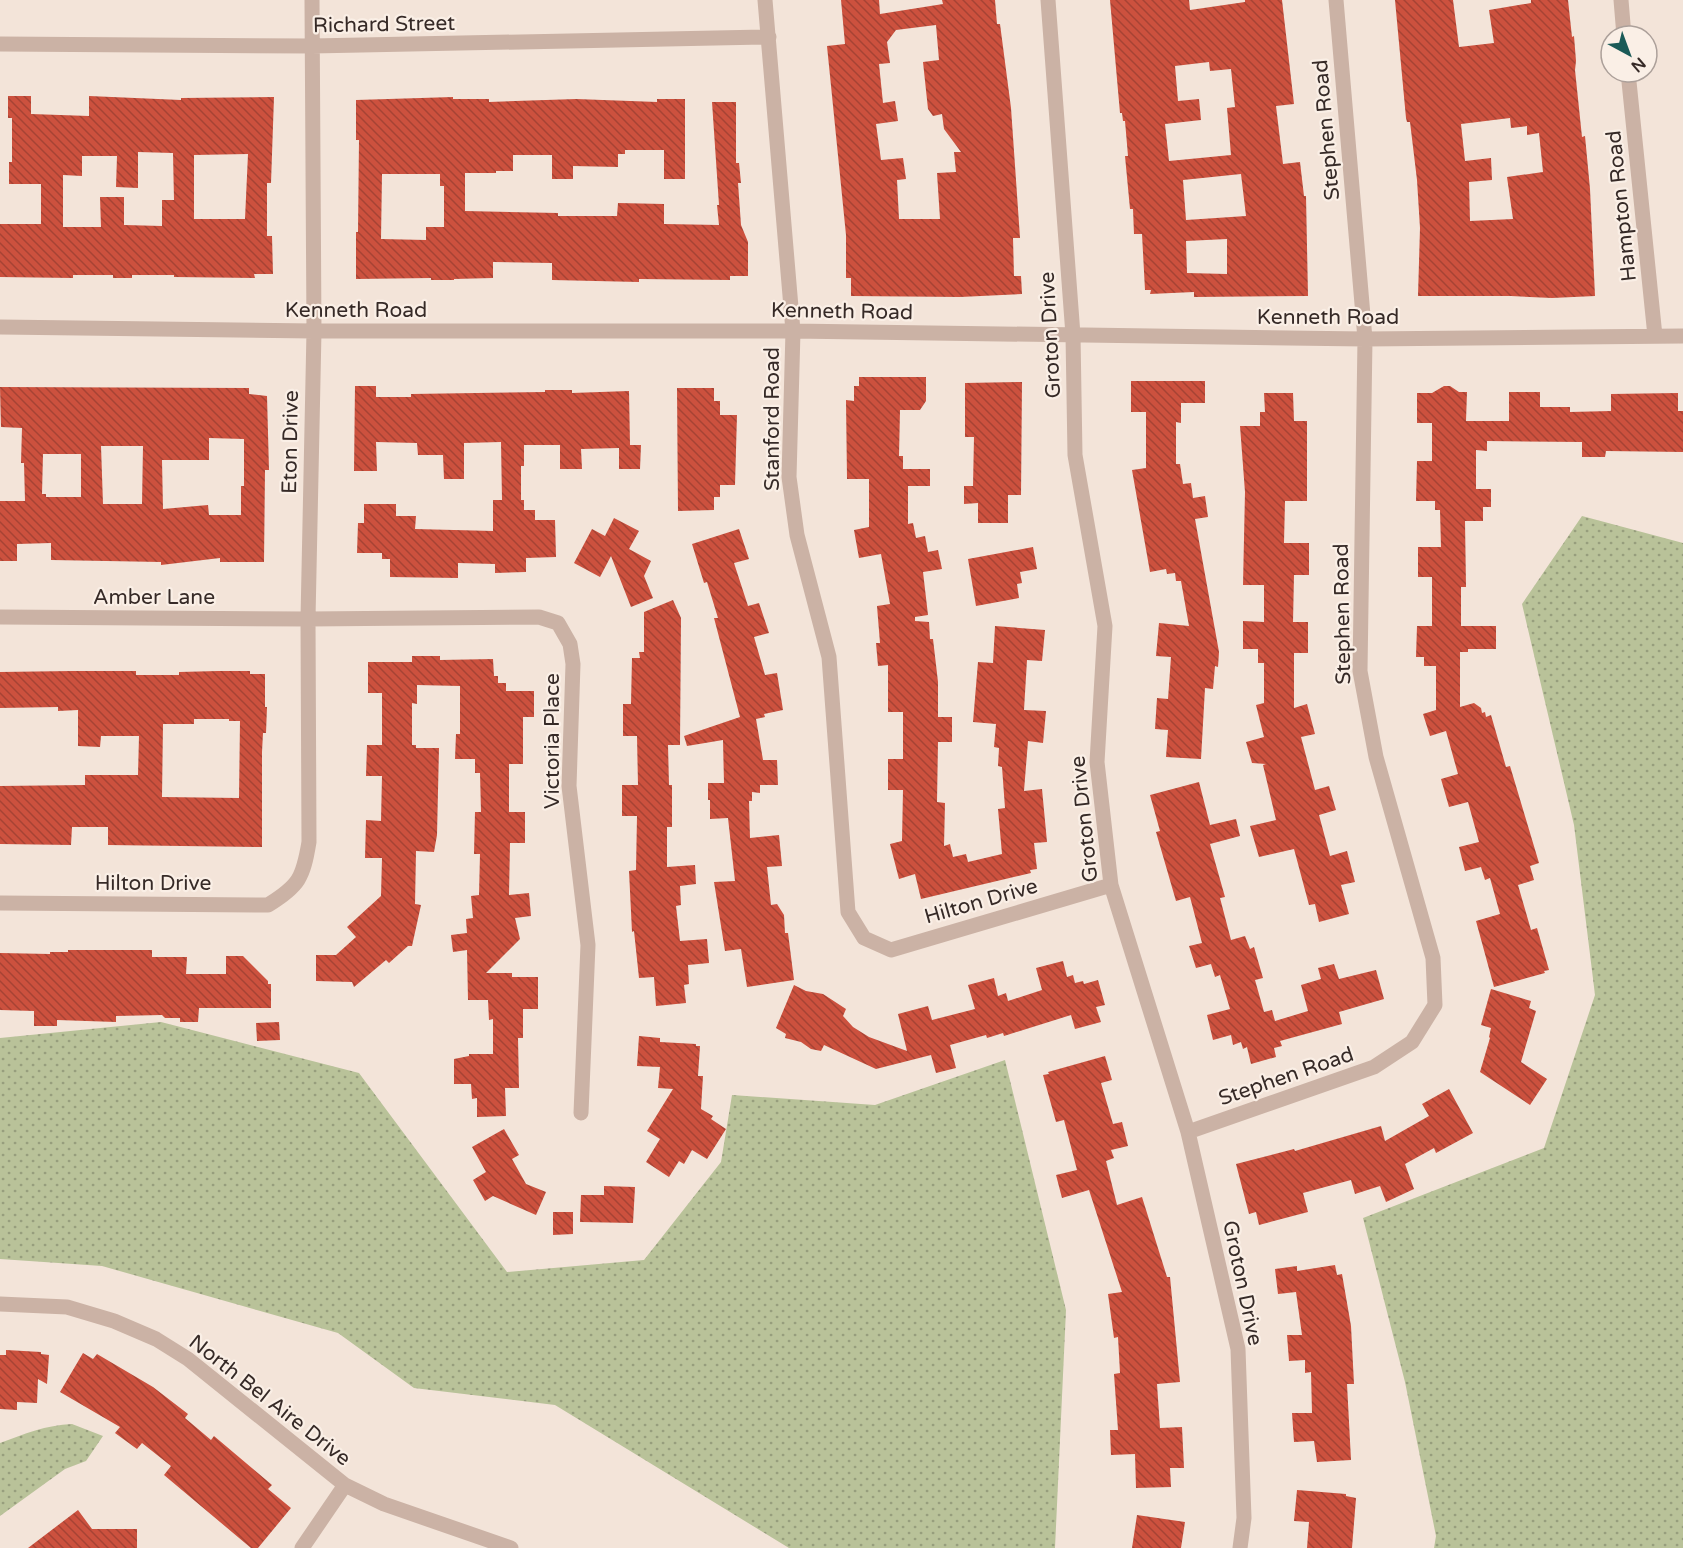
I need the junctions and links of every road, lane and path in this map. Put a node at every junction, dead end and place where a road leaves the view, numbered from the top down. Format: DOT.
graph roads {
  1 [pos="312,0"];
  2 [pos="765,0"];
  3 [pos="1048,0"];
  4 [pos="1336,0"];
  5 [pos="1621,0"];
  6 [pos="1623,24"];
  7 [pos="769,37"];
  8 [pos="0,44"];
  9 [pos="312,46"];
  10 [pos="1629,84"];
  11 [pos="0,327"];
  12 [pos="314,331"];
  13 [pos="793,331"];
  14 [pos="1073,335"];
  15 [pos="1655,336"];
  16 [pos="1683,336"];
  17 [pos="1365,339"];
  18 [pos="0,617"];
  19 [pos="308,619"];
  20 [pos="298,883"];
  21 [pos="1111,885"];
  22 [pos="0,903"];
  23 [pos="864,938"];
  24 [pos="581,1113"];
  25 [pos="1188,1132"];
  26 [pos="0,1304"];
  27 [pos="345,1485"];
  28 [pos="302,1548"];
  29 [pos="511,1548"];
  30 [pos="1240,1548"];
  1 -- 9 [label="street, Eton Drive"];
  2 -- 7 [label="street, Stanford Road"];
  3 -- 14 [label="street, Groton Drive"];
  4 -- 17 [label="street, Stephen Road"];
  5 -- 6 [label="street"];
  7 -- 9 [label="street, Richard Street"];
  7 -- 13 [label="street, Stanford Road"];
  8 -- 9 [label="street, Richard Street"];
  9 -- 12 [label="street, Eton Drive"];
  10 -- 15 [label="street, Hampton Road"];
  11 -- 12 [label="street, Kenneth Road"];
  12 -- 13 [label="street, Kenneth Road"];
  12 -- 19 [label="street, Eton Drive"];
  13 -- 14 [label="street, Kenneth Road"];
  13 -- 23 [label="street, Stanford Road"];
  14 -- 17 [label="street, Kenneth Road"];
  14 -- 21 [label="street, Groton Drive"];
  15 -- 16 [label="street, Kenneth Road"];
  15 -- 17 [label="street, Kenneth Road"];
  17 -- 25 [label="street, Stephen Road"];
  18 -- 19 [label="street, Amber Lane"];
  19 -- 20 [label="street, Eton Drive"];
  19 -- 24 [label="street, Victoria Place"];
  20 -- 22 [label="street, Hilton Drive"];
  21 -- 23 [label="street, Hilton Drive"];
  21 -- 25 [label="street, Groton Drive"];
  25 -- 30 [label="street, Groton Drive"];
  26 -- 27 [label="street, North Bel Aire Drive"];
  27 -- 28 [label="street"];
  27 -- 29 [label="street, North Bel Aire Drive"];
}
